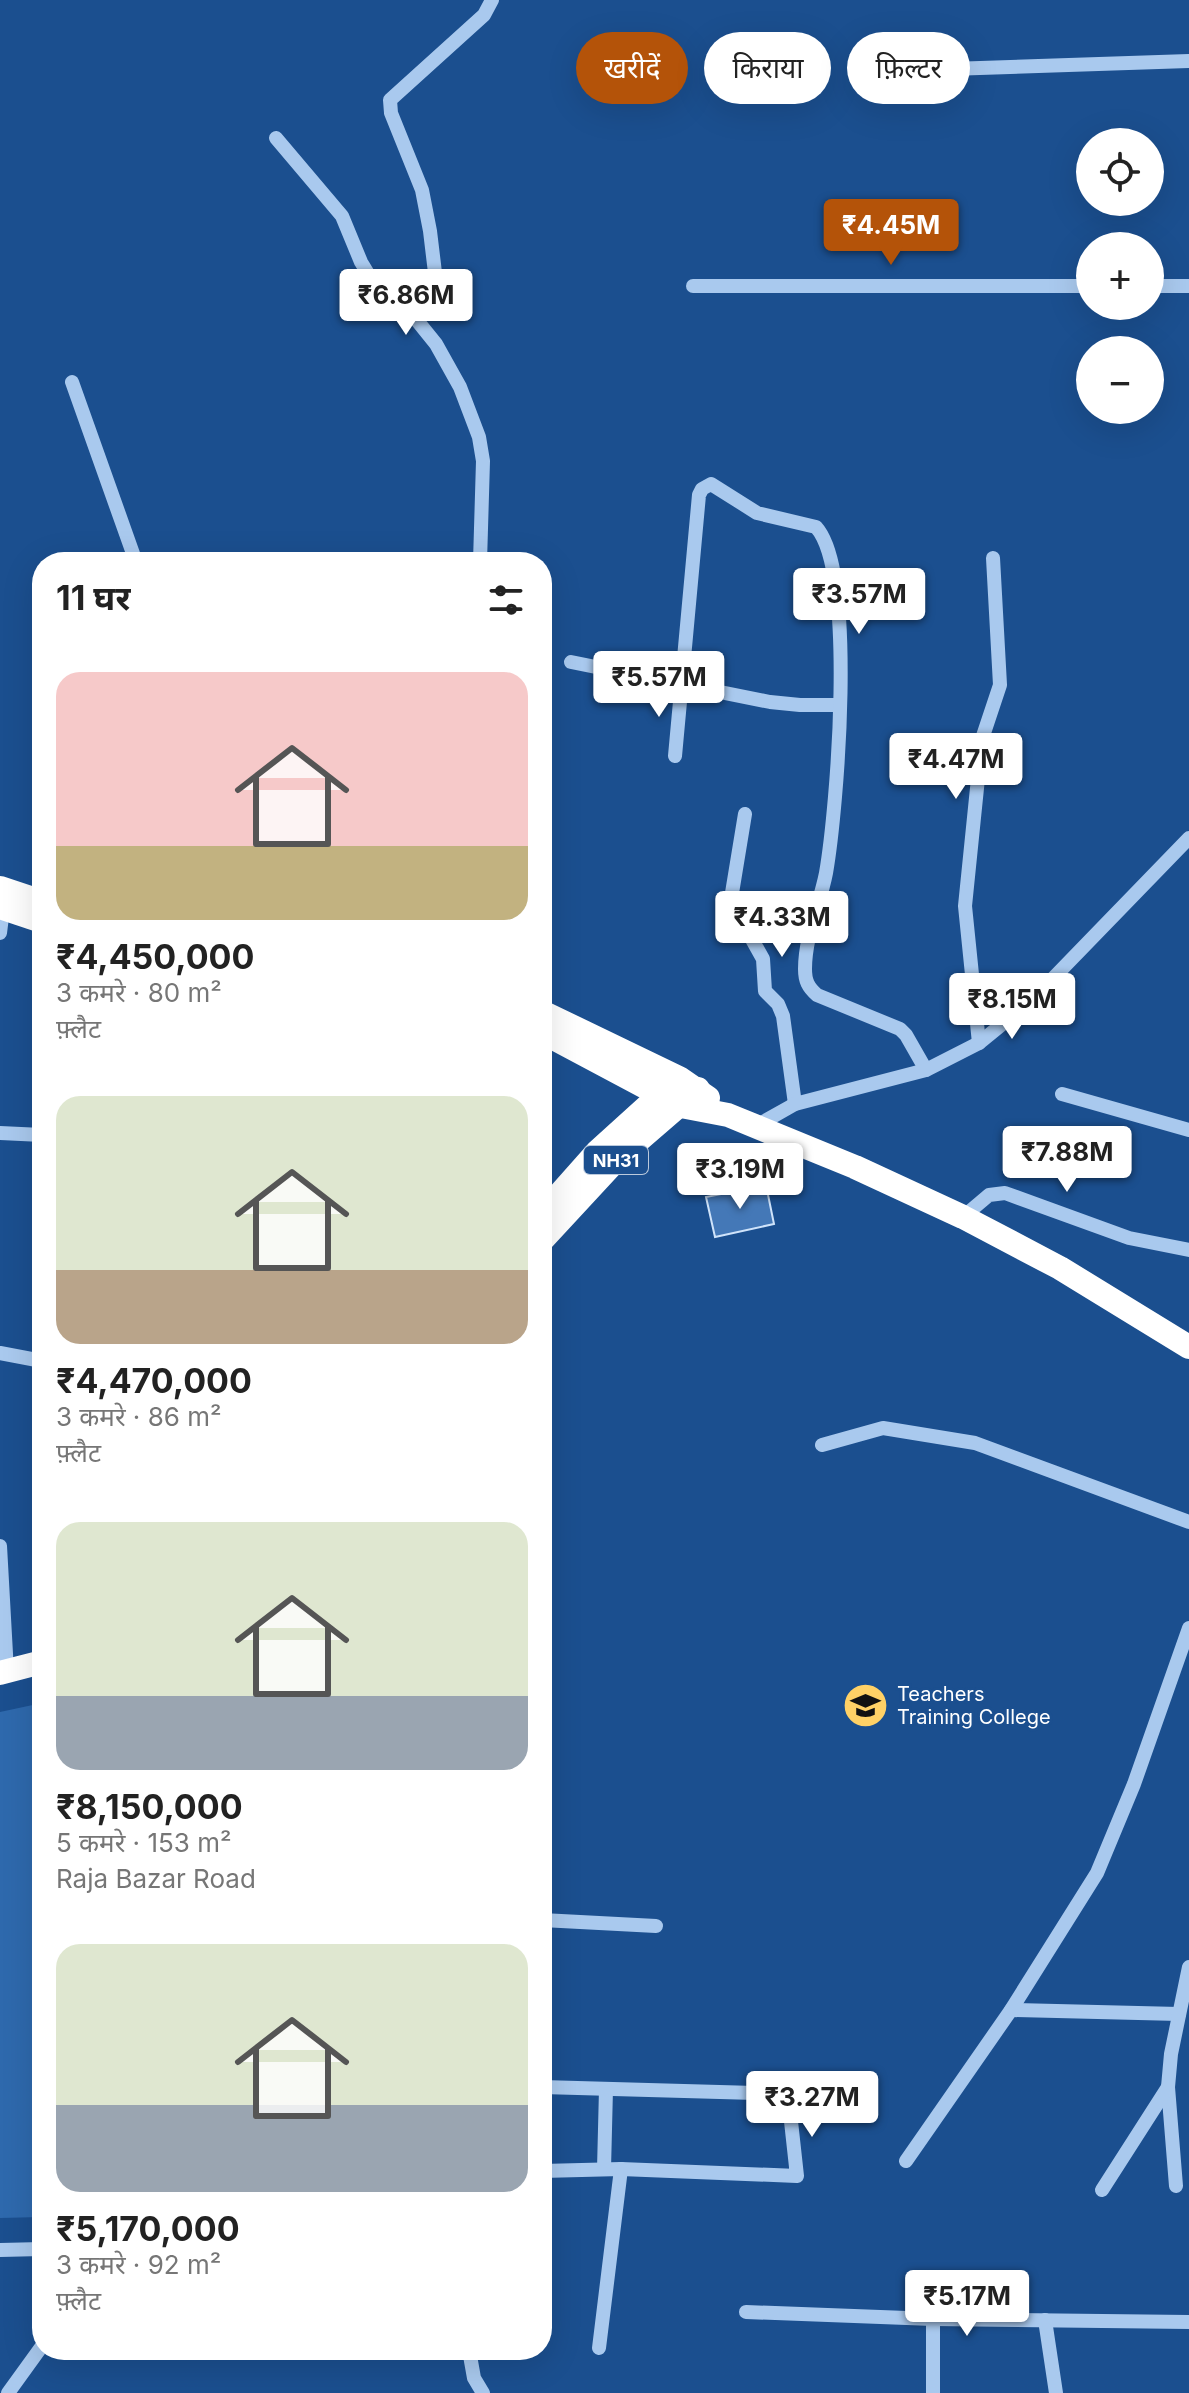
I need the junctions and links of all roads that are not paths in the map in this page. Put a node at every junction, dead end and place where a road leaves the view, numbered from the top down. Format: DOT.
graph roads {
  1 [pos="492,0"];
  2 [pos="1189,61"];
  3 [pos="970,68"];
  4 [pos="276,138"];
  5 [pos="693,286"];
  6 [pos="1076,286"];
  7 [pos="1164,286"];
  8 [pos="1189,286"];
  9 [pos="411,313"];
  10 [pos="72,382"];
  11 [pos="132,552"];
  12 [pos="480,552"];
  13 [pos="993,558"];
  14 [pos="571,662"];
  15 [pos="681,686"];
  16 [pos="839,705"];
  17 [pos="675,756"];
  18 [pos="745,814"];
  19 [pos="1189,838"];
  20 [pos="1,901"];
  21 [pos="32,902"];
  22 [pos="32,916"];
  23 [pos="0,933"];
  24 [pos="552,1018"];
  25 [pos="552,1036"];
  26 [pos="979,1043"];
  27 [pos="926,1070"];
  28 [pos="680,1092"];
  29 [pos="1062,1094"];
  30 [pos="795,1104"];
  31 [pos="756,1126"];
  32 [pos="1189,1130"];
  33 [pos="0,1133"];
  34 [pos="32,1135"];
  35 [pos="552,1203"];
  36 [pos="963,1217"];
  37 [pos="552,1229"];
  38 [pos="1189,1250"];
  39 [pos="1189,1347"];
  40 [pos="0,1353"];
  41 [pos="32,1359"];
  42 [pos="822,1445"];
  43 [pos="1189,1522"];
  44 [pos="0,1546"];
  45 [pos="1189,1628"];
  46 [pos="32,1665"];
  47 [pos="3,1673"];
  48 [pos="552,1921"];
  49 [pos="656,1926"];
  50 [pos="1189,1967"];
  51 [pos="1011,2010"];
  52 [pos="1179,2014"];
  53 [pos="552,2087"];
  54 [pos="1168,2087"];
  55 [pos="606,2089"];
  56 [pos="906,2161"];
  57 [pos="604,2169"];
  58 [pos="621,2169"];
  59 [pos="552,2171"];
  60 [pos="1176,2186"];
  61 [pos="1102,2190"];
  62 [pos="32,2249"];
  63 [pos="0,2250"];
  64 [pos="746,2312"];
  65 [pos="933,2319"];
  66 [pos="1045,2320"];
  67 [pos="1189,2322"];
  68 [pos="599,2348"];
  69 [pos="32,2360"];
  70 [pos="471,2360"];
  71 [pos="8,2393"];
  72 [pos="483,2393"];
  73 [pos="933,2393"];
  74 [pos="1056,2393"];
  1 -- 9 [label="street"];
  2 -- 3 [label="street"];
  4 -- 9 [label="street"];
  5 -- 6 [label="street"];
  7 -- 8 [label="street"];
  9 -- 12 [label="street"];
  10 -- 11 [label="street"];
  13 -- 26 [label="street"];
  14 -- 15 [label="street"];
  15 -- 16 [label="street"];
  15 -- 16 [label="street"];
  15 -- 17 [label="street"];
  16 -- 27 [label="street"];
  18 -- 30 [label="street"];
  19 -- 26 [label="street"];
  20 -- 21 [label="highway"];
  20 -- 22 [label="highway"];
  20 -- 23 [label="street"];
  24 -- 28 [label="highway"];
  25 -- 28 [label="highway"];
  26 -- 27 [label="street"];
  27 -- 30 [label="street"];
  28 -- 31 [label="highway"];
  28 -- 35 [label="highway, NH31"];
  28 -- 37 [label="highway, NH31"];
  29 -- 32 [label="street"];
  30 -- 31 [label="street"];
  31 -- 36 [label="highway"];
  33 -- 34 [label="street"];
  36 -- 38 [label="street"];
  36 -- 39 [label="highway"];
  40 -- 41 [label="street"];
  42 -- 43 [label="street"];
  44 -- 47 [label="street"];
  45 -- 51 [label="street"];
  46 -- 47 [label="highway"];
  48 -- 49 [label="street"];
  50 -- 52 [label="street"];
  51 -- 52 [label="street"];
  51 -- 56 [label="street"];
  52 -- 54 [label="street"];
  53 -- 55 [label="street"];
  54 -- 60 [label="street"];
  54 -- 61 [label="street"];
  55 -- 57 [label="street"];
  55 -- 58 [label="street"];
  57 -- 58 [label="street"];
  57 -- 59 [label="street"];
  58 -- 68 [label="street"];
  62 -- 63 [label="street"];
  64 -- 65 [label="street"];
  65 -- 66 [label="street"];
  65 -- 73 [label="street"];
  66 -- 67 [label="street"];
  66 -- 74 [label="street"];
  69 -- 71 [label="street"];
  70 -- 72 [label="street"];
}
